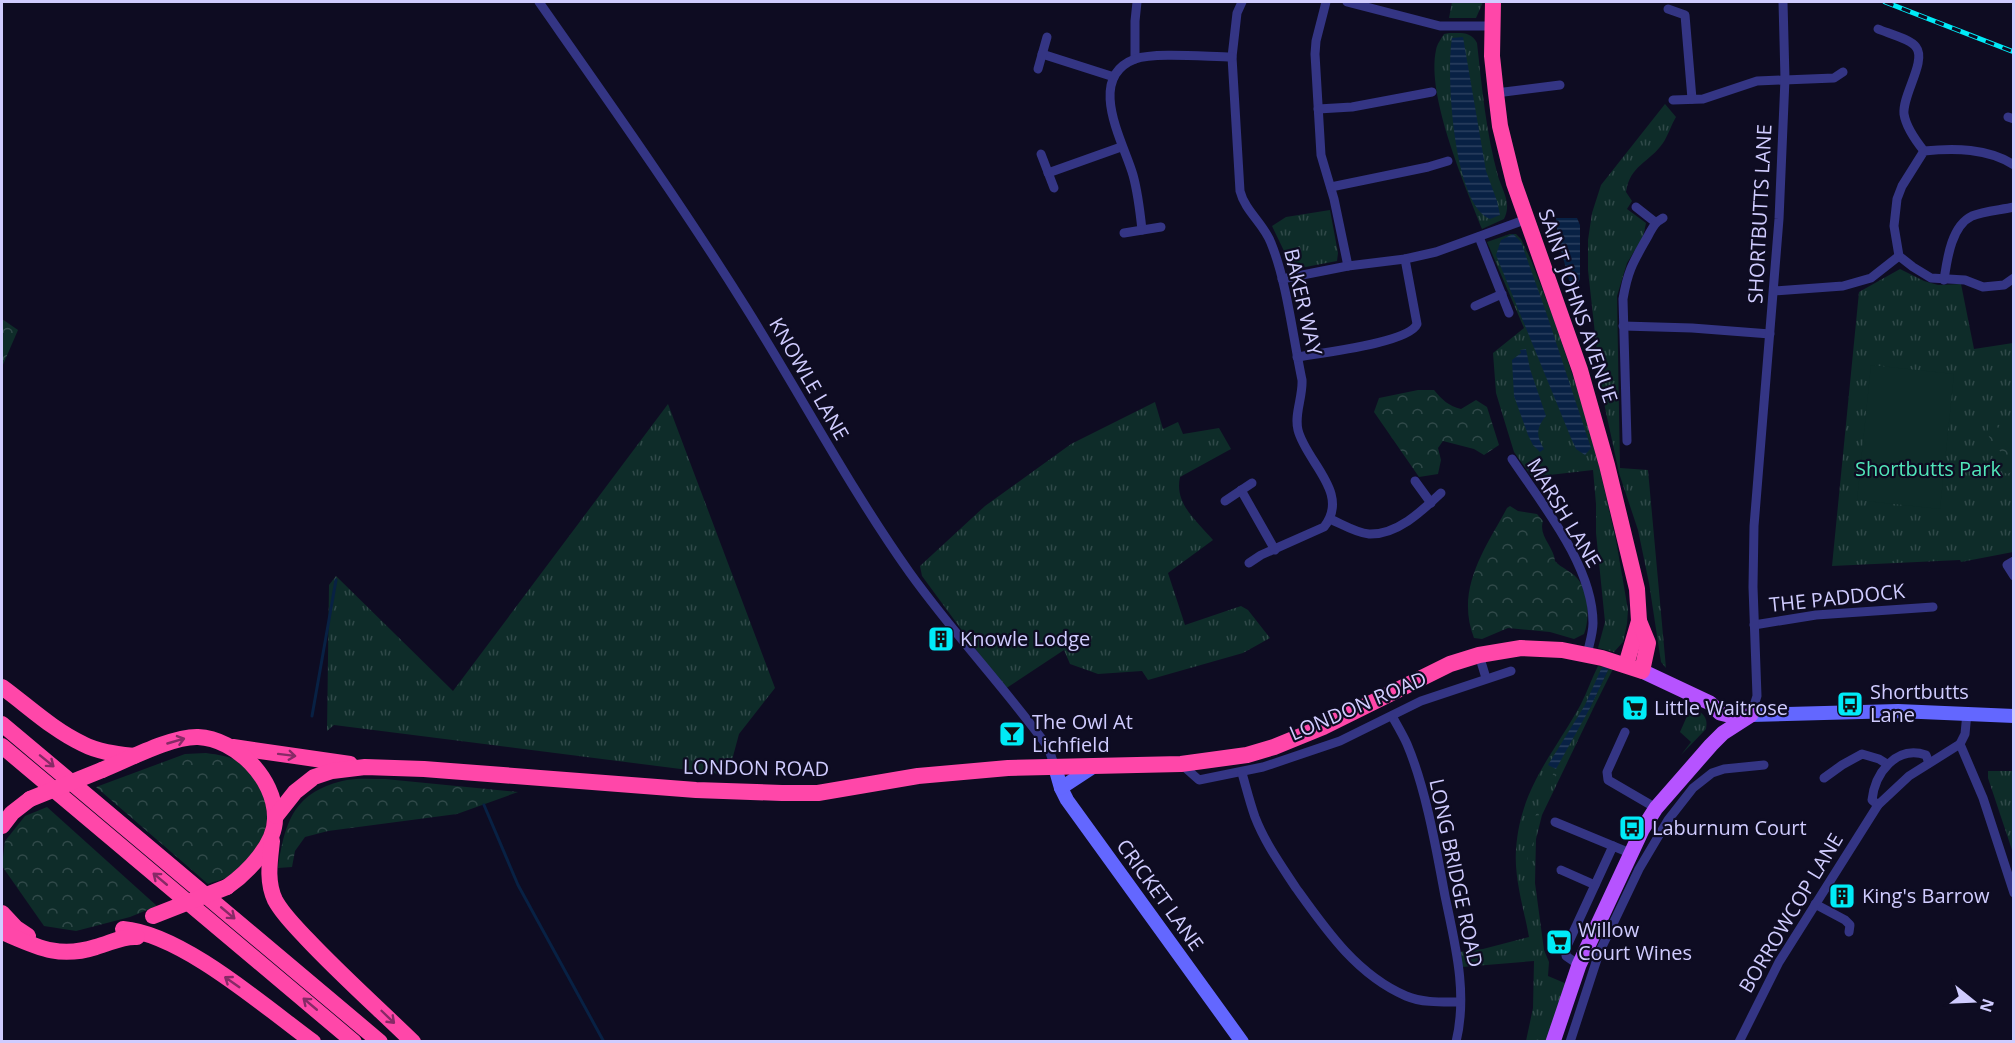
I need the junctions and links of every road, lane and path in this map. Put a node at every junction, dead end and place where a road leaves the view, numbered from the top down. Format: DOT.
graph roads {
  1 [pos="539,2"];
  2 [pos="1137,2"];
  3 [pos="1242,2"];
  4 [pos="1326,2"];
  5 [pos="1347,2"];
  6 [pos="1493,2"];
  7 [pos="1783,2"];
  8 [pos="1668,9"];
  9 [pos="1492,26"];
  10 [pos="1047,37"];
  11 [pos="1883,43"];
  12 [pos="1042,54"];
  13 [pos="1232,57"];
  14 [pos="1135,59"];
  15 [pos="1038,69"];
  16 [pos="1843,72"];
  17 [pos="1114,77"];
  18 [pos="1785,79"];
  19 [pos="1560,85"];
  20 [pos="1432,92"];
  21 [pos="1496,93"];
  22 [pos="1682,100"];
  23 [pos="1318,109"];
  24 [pos="1680,111"];
  25 [pos="1121,147"];
  26 [pos="1924,151"];
  27 [pos="1041,154"];
  28 [pos="1448,161"];
  29 [pos="2013,165"];
  30 [pos="1048,173"];
  31 [pos="1331,187"];
  32 [pos="1054,188"];
  33 [pos="1636,207"];
  34 [pos="2013,207"];
  35 [pos="1527,219"];
  36 [pos="1161,227"];
  37 [pos="1142,230"];
  38 [pos="1124,233"];
  39 [pos="1479,237"];
  40 [pos="1899,256"];
  41 [pos="1405,259"];
  42 [pos="1348,266"];
  43 [pos="2013,278"];
  44 [pos="1282,279"];
  45 [pos="1944,280"];
  46 [pos="1774,291"];
  47 [pos="1502,294"];
  48 [pos="1475,306"];
  49 [pos="1509,313"];
  50 [pos="1623,326"];
  51 [pos="1770,334"];
  52 [pos="1297,357"];
  53 [pos="1638,425"];
  54 [pos="1627,426"];
  55 [pos="1627,441"];
  56 [pos="1512,459"];
  57 [pos="1415,481"];
  58 [pos="1252,483"];
  59 [pos="1241,490"];
  60 [pos="1441,493"];
  61 [pos="1225,501"];
  62 [pos="1431,503"];
  63 [pos="1330,519"];
  64 [pos="1275,550"];
  65 [pos="2008,561"];
  66 [pos="1249,563"];
  67 [pos="2013,576"];
  68 [pos="1928,609"];
  69 [pos="1640,621"];
  70 [pos="1754,625"];
  71 [pos="1647,650"];
  72 [pos="1479,655"];
  73 [pos="1614,662"];
  74 [pos="1511,671"];
  75 [pos="1486,678"];
  76 [pos="1661,681"];
  77 [pos="2,687"];
  78 [pos="1710,703"];
  79 [pos="1967,713"];
  80 [pos="1751,715"];
  81 [pos="1392,716"];
  82 [pos="2013,716"];
  83 [pos="2,724"];
  84 [pos="1625,732"];
  85 [pos="1960,744"];
  86 [pos="1711,745"];
  87 [pos="2,746"];
  88 [pos="229,746"];
  89 [pos="137,756"];
  90 [pos="1929,763"];
  91 [pos="1181,764"];
  92 [pos="1887,764"];
  93 [pos="1764,765"];
  94 [pos="1093,766"];
  95 [pos="365,767"];
  96 [pos="1055,767"];
  97 [pos="1690,770"];
  98 [pos="1242,773"];
  99 [pos="1824,778"];
  100 [pos="1061,789"];
  101 [pos="1878,805"];
  102 [pos="1655,809"];
  103 [pos="1668,820"];
  104 [pos="1555,822"];
  105 [pos="274,824"];
  106 [pos="2,826"];
  107 [pos="1613,846"];
  108 [pos="1630,853"];
  109 [pos="1561,870"];
  110 [pos="1595,885"];
  111 [pos="2013,893"];
  112 [pos="1815,903"];
  113 [pos="2,913"];
  114 [pos="123,929"];
  115 [pos="2,931"];
  116 [pos="1849,932"];
  117 [pos="25,935"];
  118 [pos="165,940"];
  119 [pos="1579,965"];
  120 [pos="1460,1002"];
  121 [pos="313,1041"];
  122 [pos="354,1041"];
  123 [pos="380,1041"];
  124 [pos="413,1041"];
  125 [pos="1242,1041"];
  126 [pos="1456,1041"];
  127 [pos="1553,1041"];
  128 [pos="1570,1041"];
  129 [pos="1739,1041"];
  1 -- 96 [label="street, KNOWLE LANE"];
  2 -- 14 [label="street"];
  3 -- 13 [label="street, BAKER WAY"];
  4 -- 23 [label="street"];
  5 -- 9 [label="street"];
  6 -- 9 [label="highway, SAINT JOHNS AVENUE"];
  7 -- 18 [label="street, SHORTBUTTS LANE"];
  8 -- 22 [label="street"];
  9 -- 21 [label="highway, SAINT JOHNS AVENUE"];
  10 -- 12 [label="street"];
  11 -- 26 [label="street"];
  12 -- 15 [label="street"];
  12 -- 17 [label="street"];
  13 -- 14 [label="street"];
  13 -- 44 [label="street, BAKER WAY"];
  14 -- 17 [label="street"];
  16 -- 18 [label="street"];
  17 -- 25 [label="street"];
  18 -- 22 [label="street"];
  18 -- 46 [label="street, SHORTBUTTS LANE"];
  19 -- 21 [label="street"];
  20 -- 23 [label="street"];
  21 -- 35 [label="highway, SAINT JOHNS AVENUE"];
  22 -- 24 [label="street"];
  23 -- 31 [label="street"];
  25 -- 30 [label="street"];
  25 -- 37 [label="street"];
  26 -- 29 [label="street"];
  26 -- 40 [label="street"];
  27 -- 30 [label="street"];
  28 -- 31 [label="street"];
  30 -- 32 [label="street"];
  31 -- 42 [label="street"];
  33 -- 50 [label="street"];
  34 -- 45 [label="street"];
  35 -- 39 [label="street"];
  35 -- 69 [label="highway, SAINT JOHNS AVENUE"];
  36 -- 37 [label="street"];
  37 -- 38 [label="street"];
  39 -- 41 [label="street"];
  39 -- 47 [label="street"];
  40 -- 45 [label="street"];
  40 -- 46 [label="street"];
  41 -- 42 [label="street"];
  41 -- 52 [label="street"];
  42 -- 44 [label="street"];
  43 -- 45 [label="street"];
  44 -- 52 [label="street, BAKER WAY"];
  46 -- 51 [label="street, SHORTBUTTS LANE"];
  47 -- 48 [label="street"];
  47 -- 49 [label="street"];
  50 -- 51 [label="street"];
  50 -- 54 [label="street"];
  51 -- 70 [label="street, SHORTBUTTS LANE"];
  52 -- 63 [label="street, BAKER WAY"];
  53 -- 54 [label="street"];
  54 -- 55 [label="street"];
  56 -- 73 [label="street, MARSH LANE"];
  57 -- 62 [label="street"];
  58 -- 59 [label="street"];
  59 -- 61 [label="street"];
  59 -- 64 [label="street"];
  60 -- 62 [label="street"];
  62 -- 63 [label="street"];
  63 -- 64 [label="street"];
  64 -- 66 [label="street"];
  65 -- 67 [label="street"];
  68 -- 70 [label="street, THE PADDOCK"];
  69 -- 71 [label="highway, SAINT JOHNS AVENUE"];
  69 -- 73 [label="highway, SAINT JOHNS AVENUE"];
  70 -- 80 [label="street, SHORTBUTTS LANE"];
  71 -- 73 [label="highway, SAINT JOHNS AVENUE"];
  71 -- 76 [label="main road"];
  72 -- 73 [label="highway, LONDON ROAD"];
  72 -- 75 [label="street"];
  72 -- 91 [label="highway, LONDON ROAD"];
  73 -- 76 [label="main road, LONDON ROAD"];
  74 -- 75 [label="street, LONDON ROAD"];
  75 -- 81 [label="street, LONDON ROAD"];
  76 -- 78 [label="main road, LONDON ROAD"];
  77 -- 89 [label="highway"];
  78 -- 80 [label="main road, LONDON ROAD"];
  78 -- 86 [label="main road"];
  79 -- 80 [label="street"];
  79 -- 82 [label="street"];
  79 -- 85 [label="street"];
  80 -- 86 [label="main road"];
  80 -- 97 [label="main road"];
  81 -- 98 [label="street, LONDON ROAD"];
  81 -- 120 [label="street, LONG BRIDGE ROAD"];
  83 -- 123 [label="highway, one-way"];
  84 -- 102 [label="street"];
  85 -- 90 [label="street, BORROWCOP LANE"];
  85 -- 111 [label="street"];
  86 -- 97 [label="main road"];
  122 -- 87 [label="highway, one-way"];
  89 -- 88 [label="highway, LONDON ROAD, one-way"];
  88 -- 95 [label="highway, LONDON ROAD, one-way"];
  88 -- 105 [label="highway"];
  89 -- 106 [label="highway, LONDON ROAD, bridge"];
  90 -- 92 [label="street"];
  90 -- 101 [label="street, BORROWCOP LANE"];
  91 -- 94 [label="highway, LONDON ROAD"];
  91 -- 98 [label="street, LONDON ROAD"];
  92 -- 99 [label="street"];
  92 -- 101 [label="street"];
  93 -- 103 [label="street"];
  94 -- 96 [label="highway, LONDON ROAD"];
  94 -- 100 [label="street"];
  95 -- 96 [label="highway, LONDON ROAD"];
  95 -- 105 [label="highway, LONDON ROAD"];
  96 -- 100 [label="street, CRICKET LANE"];
  97 -- 102 [label="main road"];
  98 -- 120 [label="street"];
  100 -- 125 [label="street, CRICKET LANE"];
  101 -- 112 [label="street, BORROWCOP LANE"];
  102 -- 103 [label="street"];
  102 -- 108 [label="main road"];
  103 -- 128 [label="street"];
  104 -- 107 [label="street"];
  105 -- 114 [label="highway, LONDON ROAD, bridge"];
  105 -- 124 [label="highway, one-way"];
  107 -- 108 [label="street"];
  107 -- 110 [label="street"];
  108 -- 119 [label="main road"];
  109 -- 110 [label="street"];
  110 -- 119 [label="street"];
  112 -- 116 [label="street"];
  112 -- 129 [label="street, BORROWCOP LANE"];
  113 -- 117 [label="highway"];
  114 -- 117 [label="highway, LONDON ROAD"];
  114 -- 118 [label="highway"];
  115 -- 117 [label="highway, LONDON ROAD"];
  115 -- 118 [label="highway"];
  121 -- 118 [label="highway, one-way"];
  119 -- 127 [label="main road"];
  120 -- 126 [label="street, LONG BRIDGE ROAD"];
}
